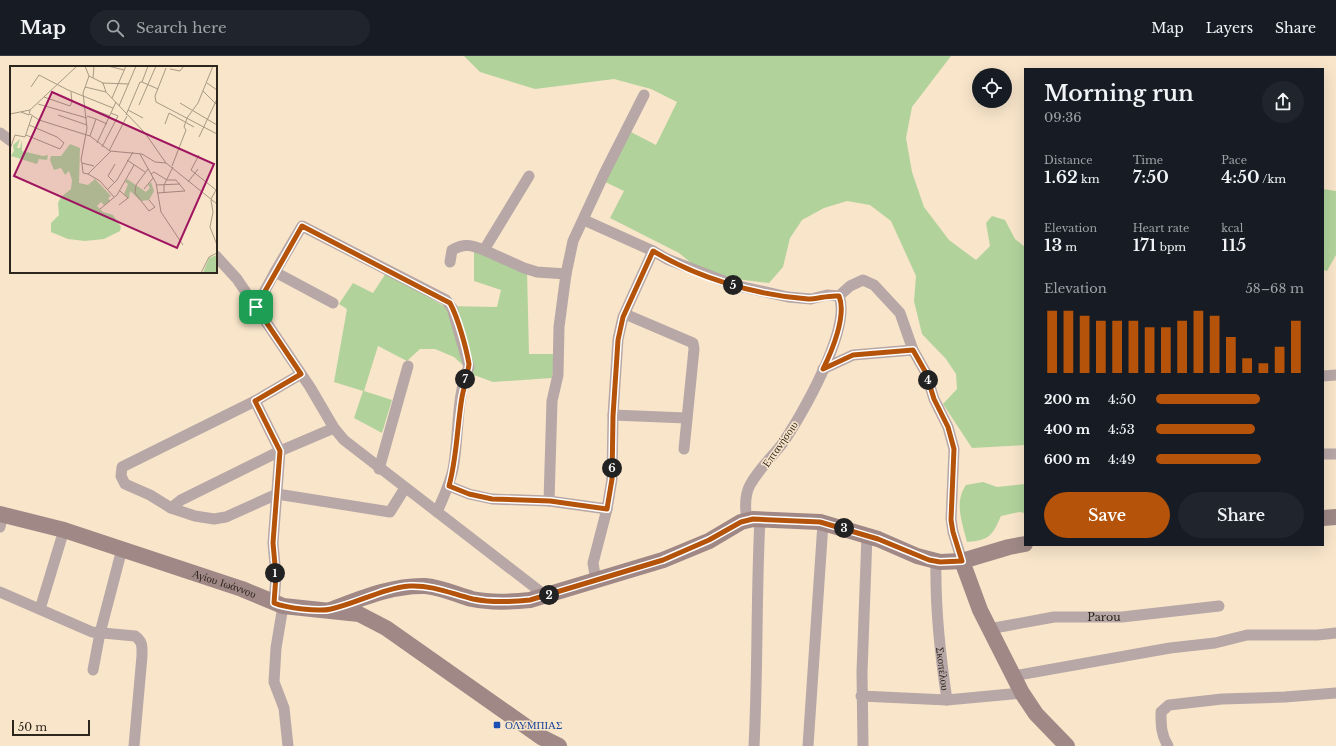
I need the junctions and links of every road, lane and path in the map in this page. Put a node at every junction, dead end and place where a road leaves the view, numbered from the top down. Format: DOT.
graph roads {
  1 [pos="644,95"];
  2 [pos="0,133"];
  3 [pos="10,140"];
  4 [pos="529,176"];
  5 [pos="584,220"];
  6 [pos="484,250"];
  7 [pos="653,251"];
  8 [pos="217,257"];
  9 [pos="450,262"];
  10 [pos="275,272"];
  11 [pos="566,274"];
  12 [pos="839,296"];
  13 [pos="333,303"];
  14 [pos="256,307"];
  15 [pos="625,314"];
  16 [pos="913,350"];
  17 [pos="408,366"];
  18 [pos="823,369"];
  19 [pos="301,374"];
  20 [pos="1336,375"];
  21 [pos="1324,376"];
  22 [pos="255,401"];
  23 [pos="613,416"];
  24 [pos="686,418"];
  25 [pos="334,428"];
  26 [pos="684,449"];
  27 [pos="280,451"];
  28 [pos="1324,454"];
  29 [pos="1336,454"];
  30 [pos="379,468"];
  31 [pos="449,486"];
  32 [pos="405,488"];
  33 [pos="277,494"];
  34 [pos="550,501"];
  35 [pos="171,508"];
  36 [pos="607,509"];
  37 [pos="437,512"];
  38 [pos="1336,517"];
  39 [pos="1,518"];
  40 [pos="1324,518"];
  41 [pos="753,520"];
  42 [pos="823,522"];
  43 [pos="64,530"];
  44 [pos="867,535"];
  45 [pos="1024,544"];
  46 [pos="122,549"];
  47 [pos="936,561"];
  48 [pos="962,561"];
  49 [pos="596,581"];
  50 [pos="0,592"];
  51 [pos="546,596"];
  52 [pos="279,605"];
  53 [pos="1219,606"];
  54 [pos="40,609"];
  55 [pos="330,610"];
  56 [pos="989,629"];
  57 [pos="100,633"];
  58 [pos="1336,633"];
  59 [pos="94,670"];
  60 [pos="1013,676"];
  61 [pos="1336,693"];
  62 [pos="1022,694"];
  63 [pos="862,696"];
  64 [pos="947,700"];
  65 [pos="134,746"];
  66 [pos="288,746"];
  67 [pos="559,746"];
  68 [pos="754,746"];
  69 [pos="808,746"];
  70 [pos="863,746"];
  71 [pos="1067,746"];
  72 [pos="1168,746"];
  1 -- 5 [label="street"];
  2 -- 3 [label="street"];
  4 -- 6 [label="street"];
  5 -- 7 [label="street"];
  5 -- 11 [label="street"];
  6 -- 9 [label="street"];
  6 -- 11 [label="street"];
  7 -- 12 [label="street"];
  7 -- 15 [label="street"];
  8 -- 14 [label="street"];
  10 -- 13 [label="street"];
  10 -- 14 [label="street"];
  10 -- 31 [label="street"];
  11 -- 34 [label="street"];
  12 -- 16 [label="street"];
  12 -- 18 [label="street, Επτανήσοιυ"];
  14 -- 19 [label="street"];
  15 -- 23 [label="street"];
  15 -- 24 [label="street"];
  16 -- 18 [label="street"];
  16 -- 48 [label="street"];
  17 -- 30 [label="street"];
  18 -- 41 [label="street, Επτανήσοιυ"];
  19 -- 22 [label="street"];
  19 -- 25 [label="street"];
  20 -- 21 [label="street"];
  22 -- 27 [label="street"];
  22 -- 35 [label="street"];
  23 -- 24 [label="street"];
  23 -- 36 [label="street"];
  24 -- 26 [label="street"];
  25 -- 27 [label="street"];
  25 -- 30 [label="street"];
  27 -- 33 [label="street"];
  27 -- 35 [label="street"];
  28 -- 29 [label="street"];
  30 -- 32 [label="street"];
  31 -- 34 [label="street"];
  31 -- 37 [label="street"];
  32 -- 33 [label="street"];
  32 -- 37 [label="street"];
  33 -- 35 [label="street"];
  33 -- 52 [label="street"];
  34 -- 36 [label="street"];
  36 -- 49 [label="street"];
  37 -- 51 [label="street"];
  38 -- 40 [label="street"];
  39 -- 43 [label="street, Αγίου Ιωάννου"];
  41 -- 42 [label="street, Αγίου Ιωάννου"];
  41 -- 49 [label="street, Αγίου Ιωάννου"];
  41 -- 68 [label="street, Επτανήσοιυ"];
  42 -- 44 [label="street, Αγίου Ιωάννου"];
  42 -- 69 [label="street"];
  43 -- 46 [label="street, Αγίου Ιωάννου"];
  43 -- 54 [label="street"];
  44 -- 47 [label="street, Αγίου Ιωάννου"];
  44 -- 63 [label="street"];
  45 -- 48 [label="street, Αγίου Ιωάννου"];
  46 -- 52 [label="street, Αγίου Ιωάννου"];
  46 -- 57 [label="street"];
  47 -- 48 [label="street, Αγίου Ιωάννου"];
  47 -- 64 [label="street, Σκοπέλου"];
  48 -- 56 [label="street"];
  49 -- 51 [label="street, Αγίου Ιωάννου"];
  50 -- 54 [label="street"];
  51 -- 55 [label="street, Αγίου Ιωάννου"];
  52 -- 55 [label="street, Αγίου Ιωάννου"];
  52 -- 66 [label="street"];
  53 -- 56 [label="street, Parou"];
  54 -- 57 [label="street"];
  55 -- 67 [label="street"];
  56 -- 60 [label="street"];
  57 -- 59 [label="street"];
  57 -- 65 [label="street"];
  58 -- 60 [label="street"];
  60 -- 62 [label="street"];
  61 -- 72 [label="street"];
  62 -- 64 [label="street, Σκοπέλου"];
  62 -- 71 [label="street"];
  63 -- 64 [label="street"];
  63 -- 70 [label="street"];
}
